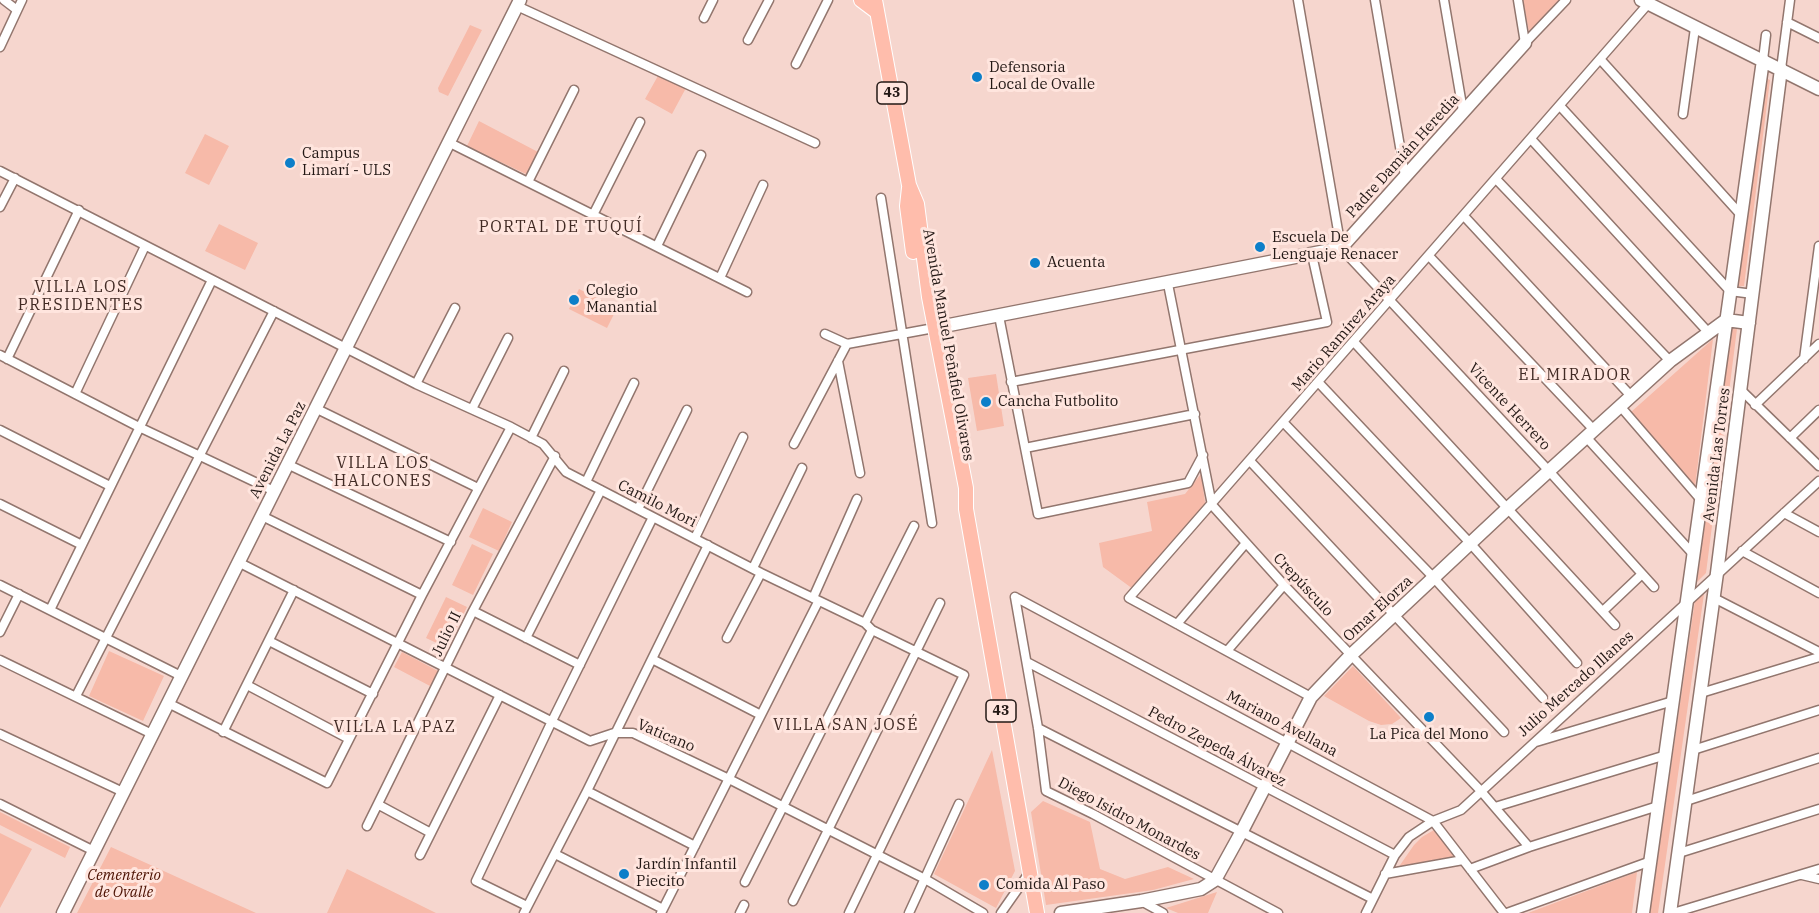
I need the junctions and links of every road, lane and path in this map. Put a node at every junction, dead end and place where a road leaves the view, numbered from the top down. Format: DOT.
graph roads {
  1 [pos="4,0"];
  2 [pos="22,0"];
  3 [pos="714,0"];
  4 [pos="769,0"];
  5 [pos="828,0"];
  6 [pos="861,0"];
  7 [pos="1298,0"];
  8 [pos="1375,0"];
  9 [pos="1444,0"];
  10 [pos="1518,0"];
  11 [pos="1566,0"];
  12 [pos="1790,0"];
  13 [pos="1644,2"];
  14 [pos="518,3"];
  15 [pos="876,6"];
  16 [pos="17,10"];
  17 [pos="704,18"];
  18 [pos="1787,22"];
  19 [pos="1695,28"];
  20 [pos="1766,35"];
  21 [pos="1819,38"];
  22 [pos="748,40"];
  23 [pos="1525,43"];
  24 [pos="0,47"];
  25 [pos="1600,59"];
  26 [pos="1762,60"];
  27 [pos="796,64"];
  28 [pos="1781,69"];
  29 [pos="1819,89"];
  30 [pos="574,90"];
  31 [pos="1560,106"];
  32 [pos="1463,111"];
  33 [pos="1683,114"];
  34 [pos="640,122"];
  35 [pos="1531,139"];
  36 [pos="448,142"];
  37 [pos="815,142"];
  38 [pos="701,155"];
  39 [pos="0,171"];
  40 [pos="1406,176"];
  41 [pos="15,178"];
  42 [pos="1496,179"];
  43 [pos="528,182"];
  44 [pos="763,185"];
  45 [pos="881,198"];
  46 [pos="0,207"];
  47 [pos="79,210"];
  48 [pos="593,215"];
  49 [pos="1741,215"];
  50 [pos="1464,216"];
  51 [pos="145,246"];
  52 [pos="657,246"];
  53 [pos="1819,246"];
  54 [pos="1341,248"];
  55 [pos="1312,255"];
  56 [pos="1430,256"];
  57 [pos="720,278"];
  58 [pos="212,280"];
  59 [pos="1168,284"];
  60 [pos="1730,291"];
  61 [pos="747,292"];
  62 [pos="1753,294"];
  63 [pos="1391,300"];
  64 [pos="455,308"];
  65 [pos="274,311"];
  66 [pos="999,316"];
  67 [pos="1726,320"];
  68 [pos="1749,322"];
  69 [pos="930,329"];
  70 [pos="1708,332"];
  71 [pos="825,334"];
  72 [pos="904,334"];
  73 [pos="508,338"];
  74 [pos="1354,342"];
  75 [pos="847,344"];
  76 [pos="1819,344"];
  77 [pos="346,347"];
  78 [pos="1181,348"];
  79 [pos="3,357"];
  80 [pos="1804,359"];
  81 [pos="838,361"];
  82 [pos="1670,361"];
  83 [pos="564,371"];
  84 [pos="1011,382"];
  85 [pos="634,383"];
  86 [pos="1319,383"];
  87 [pos="416,384"];
  88 [pos="1741,390"];
  89 [pos="75,394"];
  90 [pos="1631,396"];
  91 [pos="1755,405"];
  92 [pos="1620,406"];
  93 [pos="315,408"];
  94 [pos="472,409"];
  95 [pos="687,410"];
  96 [pos="1819,410"];
  97 [pos="1195,414"];
  98 [pos="1284,423"];
  99 [pos="139,427"];
  100 [pos="511,427"];
  101 [pos="0,430"];
  102 [pos="1590,434"];
  103 [pos="743,436"];
  104 [pos="531,438"];
  105 [pos="1790,438"];
  106 [pos="794,444"];
  107 [pos="1025,448"];
  108 [pos="1203,454"];
  109 [pos="555,456"];
  110 [pos="200,457"];
  111 [pos="1250,461"];
  112 [pos="287,464"];
  113 [pos="1819,466"];
  114 [pos="802,468"];
  115 [pos="1549,471"];
  116 [pos="860,473"];
  117 [pos="586,482"];
  118 [pos="1819,482"];
  119 [pos="110,486"];
  120 [pos="478,489"];
  121 [pos="601,490"];
  122 [pos="274,491"];
  123 [pos="857,499"];
  124 [pos="1701,500"];
  125 [pos="0,504"];
  126 [pos="1212,505"];
  127 [pos="1508,508"];
  128 [pos="638,509"];
  129 [pos="1784,513"];
  130 [pos="262,516"];
  131 [pos="653,517"];
  132 [pos="932,523"];
  133 [pos="914,526"];
  134 [pos="1819,532"];
  135 [pos="695,538"];
  136 [pos="451,542"];
  137 [pos="1246,543"];
  138 [pos="1470,543"];
  139 [pos="82,545"];
  140 [pos="708,545"];
  141 [pos="1742,551"];
  142 [pos="1694,555"];
  143 [pos="238,562"];
  144 [pos="757,571"];
  145 [pos="1717,573"];
  146 [pos="1642,574"];
  147 [pos="1434,578"];
  148 [pos="0,585"];
  149 [pos="1284,585"];
  150 [pos="1654,587"];
  151 [pos="294,590"];
  152 [pos="1819,593"];
  153 [pos="19,594"];
  154 [pos="422,595"];
  155 [pos="1015,597"];
  156 [pos="1714,598"];
  157 [pos="815,600"];
  158 [pos="1687,602"];
  159 [pos="940,603"];
  160 [pos="50,610"];
  161 [pos="473,611"];
  162 [pos="1603,611"];
  163 [pos="1395,615"];
  164 [pos="865,622"];
  165 [pos="1178,624"];
  166 [pos="1615,625"];
  167 [pos="872,630"];
  168 [pos="0,632"];
  169 [pos="105,637"];
  170 [pos="526,638"];
  171 [pos="728,638"];
  172 [pos="269,641"];
  173 [pos="398,645"];
  174 [pos="1227,651"];
  175 [pos="916,652"];
  176 [pos="1819,652"];
  177 [pos="1351,655"];
  178 [pos="1819,657"];
  179 [pos="652,659"];
  180 [pos="0,660"];
  181 [pos="1027,662"];
  182 [pos="1577,663"];
  183 [pos="579,665"];
  184 [pos="445,668"];
  185 [pos="181,676"];
  186 [pos="247,685"];
  187 [pos="1701,693"];
  188 [pos="373,694"];
  189 [pos="500,695"];
  190 [pos="76,696"];
  191 [pos="1311,697"];
  192 [pos="1543,698"];
  193 [pos="1673,701"];
  194 [pos="168,703"];
  195 [pos="1819,710"];
  196 [pos="761,715"];
  197 [pos="552,721"];
  198 [pos="1038,728"];
  199 [pos="223,732"];
  200 [pos="1504,732"];
  201 [pos="614,733"];
  202 [pos="0,734"];
  203 [pos="152,734"];
  204 [pos="349,739"];
  205 [pos="1288,742"];
  206 [pos="1531,744"];
  207 [pos="1693,750"];
  208 [pos="1666,756"];
  209 [pos="1819,758"];
  210 [pos="729,779"];
  211 [pos="1264,788"];
  212 [pos="1480,790"];
  213 [pos="587,791"];
  214 [pos="123,792"];
  215 [pos="1686,801"];
  216 [pos="0,804"];
  217 [pos="959,804"];
  218 [pos="379,805"];
  219 [pos="782,806"];
  220 [pos="1658,806"];
  221 [pos="1495,807"];
  222 [pos="1819,809"];
  223 [pos="1433,821"];
  224 [pos="367,826"];
  225 [pos="827,830"];
  226 [pos="1242,831"];
  227 [pos="431,833"];
  228 [pos="695,846"];
  229 [pos="1529,847"];
  230 [pos="94,851"];
  231 [pos="1679,853"];
  232 [pos="555,854"];
  233 [pos="420,855"];
  234 [pos="878,855"];
  235 [pos="1395,855"];
  236 [pos="1463,860"];
  237 [pos="1651,861"];
  238 [pos="1470,869"];
  239 [pos="1819,869"];
  240 [pos="1029,873"];
  241 [pos="1385,874"];
  242 [pos="1802,875"];
  243 [pos="925,879"];
  244 [pos="1215,879"];
  245 [pos="1819,879"];
  246 [pos="745,882"];
  247 [pos="1373,899"];
  248 [pos="793,901"];
  249 [pos="1141,901"];
  250 [pos="525,909"];
  251 [pos="662,911"];
  252 [pos="1069,912"];
  253 [pos="63,913"];
  254 [pos="849,913"];
  255 [pos="909,913"];
  256 [pos="983,913"];
  257 [pos="1001,913"];
  258 [pos="1037,913"];
  259 [pos="1163,913"];
  260 [pos="1278,913"];
  261 [pos="1366,913"];
  262 [pos="1505,913"];
  263 [pos="1643,913"];
  264 [pos="1672,913"];
  1 -- 16 [label="street"];
  2 -- 16 [label="street"];
  3 -- 17 [label="street"];
  4 -- 22 [label="street"];
  5 -- 27 [label="street"];
  6 -- 15 [label="main road"];
  7 -- 54 [label="street"];
  8 -- 40 [label="street"];
  9 -- 32 [label="street"];
  10 -- 23 [label="street"];
  11 -- 23 [label="street, Padre Damián Heredia"];
  12 -- 18 [label="street, Avenida Las Torres"];
  13 -- 19 [label="street"];
  13 -- 25 [label="street, Mario Ramírez Araya"];
  14 -- 36 [label="street, Avenida La Paz"];
  14 -- 37 [label="street"];
  15 -- 69 [label="main road, Avenida Manuel Peñafiel Olivares / 43"];
  16 -- 24 [label="street"];
  18 -- 21 [label="street"];
  18 -- 28 [label="street, Avenida Las Torres"];
  19 -- 26 [label="street"];
  19 -- 33 [label="street"];
  20 -- 26 [label="street, Avenida Las Torres"];
  23 -- 32 [label="street, Padre Damián Heredia"];
  25 -- 31 [label="street, Mario Ramírez Araya"];
  25 -- 49 [label="street"];
  26 -- 28 [label="street"];
  26 -- 49 [label="street, Avenida Las Torres"];
  28 -- 29 [label="street"];
  28 -- 62 [label="street, Avenida Las Torres"];
  30 -- 43 [label="street"];
  31 -- 35 [label="street, Mario Ramírez Araya"];
  31 -- 60 [label="street"];
  32 -- 40 [label="street, Padre Damián Heredia"];
  34 -- 48 [label="street"];
  35 -- 42 [label="street, Mario Ramírez Araya"];
  35 -- 70 [label="street"];
  36 -- 43 [label="street"];
  36 -- 77 [label="street, Avenida La Paz"];
  38 -- 52 [label="street"];
  39 -- 41 [label="street, Camilo Mori"];
  40 -- 54 [label="street, Padre Damián Heredia"];
  41 -- 46 [label="street"];
  41 -- 47 [label="street, Camilo Mori"];
  42 -- 50 [label="street, Mario Ramírez Araya"];
  42 -- 82 [label="street"];
  43 -- 48 [label="street"];
  44 -- 57 [label="street"];
  45 -- 72 [label="street"];
  47 -- 51 [label="street, Camilo Mori"];
  47 -- 79 [label="street"];
  48 -- 52 [label="street"];
  49 -- 60 [label="street, Avenida Las Torres"];
  50 -- 56 [label="street, Mario Ramírez Araya"];
  50 -- 90 [label="street"];
  51 -- 58 [label="street, Camilo Mori"];
  51 -- 89 [label="street"];
  52 -- 57 [label="street"];
  53 -- 80 [label="street"];
  54 -- 55 [label="street"];
  54 -- 63 [label="street, Vicente Herrero"];
  55 -- 59 [label="street"];
  55 -- 78 [label="street"];
  56 -- 63 [label="street, Mario Ramírez Araya"];
  56 -- 102 [label="street"];
  57 -- 61 [label="street"];
  58 -- 65 [label="street, Camilo Mori"];
  58 -- 99 [label="street"];
  59 -- 66 [label="street"];
  59 -- 78 [label="street"];
  60 -- 62 [label="street"];
  60 -- 67 [label="street, Avenida Las Torres"];
  62 -- 68 [label="street, Avenida Las Torres"];
  63 -- 74 [label="street, Mario Ramírez Araya"];
  63 -- 115 [label="street, Vicente Herrero"];
  64 -- 87 [label="street"];
  65 -- 77 [label="street, Camilo Mori"];
  65 -- 110 [label="street"];
  66 -- 69 [label="street"];
  66 -- 84 [label="street"];
  67 -- 68 [label="street"];
  67 -- 70 [label="street, Omar Elorza"];
  67 -- 124 [label="street, Avenida Las Torres"];
  68 -- 88 [label="street, Avenida Las Torres"];
  69 -- 72 [label="street"];
  69 -- 240 [label="main road, Avenida Manuel Peñafiel Olivares / 43"];
  70 -- 82 [label="street, Omar Elorza"];
  71 -- 75 [label="street"];
  72 -- 75 [label="street"];
  72 -- 132 [label="street"];
  73 -- 94 [label="street"];
  74 -- 86 [label="street, Mario Ramírez Araya"];
  74 -- 127 [label="street"];
  75 -- 81 [label="street"];
  76 -- 80 [label="street"];
  77 -- 87 [label="street, Camilo Mori"];
  77 -- 93 [label="street, Avenida La Paz"];
  78 -- 84 [label="street"];
  78 -- 97 [label="street"];
  79 -- 89 [label="street"];
  80 -- 91 [label="street"];
  81 -- 106 [label="street"];
  81 -- 116 [label="street"];
  82 -- 90 [label="street, Omar Elorza"];
  83 -- 104 [label="street"];
  84 -- 107 [label="street"];
  85 -- 117 [label="street"];
  86 -- 98 [label="street, Mario Ramírez Araya"];
  86 -- 138 [label="street"];
  87 -- 94 [label="street, Camilo Mori"];
  88 -- 91 [label="street"];
  88 -- 145 [label="street, Avenida Las Torres"];
  89 -- 99 [label="street"];
  90 -- 92 [label="street, Omar Elorza"];
  91 -- 105 [label="street"];
  92 -- 102 [label="street, Omar Elorza"];
  92 -- 124 [label="street"];
  93 -- 112 [label="street, Avenida La Paz"];
  93 -- 120 [label="street"];
  94 -- 100 [label="street, Camilo Mori"];
  95 -- 128 [label="street"];
  96 -- 105 [label="street"];
  97 -- 107 [label="street"];
  97 -- 108 [label="street"];
  98 -- 111 [label="street, Mario Ramírez Araya"];
  98 -- 147 [label="street"];
  99 -- 110 [label="street"];
  99 -- 119 [label="street"];
  100 -- 104 [label="street, Camilo Mori"];
  100 -- 120 [label="street"];
  101 -- 119 [label="street"];
  102 -- 115 [label="street, Omar Elorza"];
  102 -- 142 [label="street"];
  103 -- 135 [label="street"];
  104 -- 109 [label="street, Camilo Mori"];
  105 -- 113 [label="street"];
  107 -- 108 [label="street"];
  108 -- 126 [label="street"];
  109 -- 117 [label="street, Camilo Mori"];
  109 -- 161 [label="street, Julio II"];
  110 -- 122 [label="street"];
  110 -- 169 [label="street"];
  111 -- 126 [label="street, Mario Ramírez Araya"];
  111 -- 163 [label="street"];
  112 -- 122 [label="street, Avenida La Paz"];
  112 -- 136 [label="street"];
  114 -- 144 [label="street"];
  115 -- 127 [label="street, Omar Elorza"];
  115 -- 146 [label="street, Vicente Herrero"];
  117 -- 121 [label="street, Camilo Mori"];
  118 -- 129 [label="street, Julio Mercado Illanes"];
  119 -- 139 [label="street"];
  120 -- 136 [label="street"];
  121 -- 128 [label="street, Camilo Mori"];
  121 -- 170 [label="street"];
  122 -- 130 [label="street, Avenida La Paz"];
  123 -- 157 [label="street"];
  124 -- 142 [label="street, Avenida Las Torres"];
  125 -- 139 [label="street"];
  126 -- 137 [label="street, Crepúsculo"];
  126 -- 165 [label="street, Mario Ramírez Araya"];
  127 -- 138 [label="street, Omar Elorza"];
  127 -- 162 [label="street"];
  128 -- 131 [label="street, Camilo Mori"];
  129 -- 134 [label="street"];
  129 -- 141 [label="street, Julio Mercado Illanes"];
  130 -- 143 [label="street, Avenida La Paz"];
  130 -- 154 [label="street"];
  131 -- 135 [label="street, Camilo Mori"];
  131 -- 183 [label="street"];
  133 -- 164 [label="street"];
  135 -- 140 [label="street, Camilo Mori"];
  136 -- 154 [label="street"];
  137 -- 149 [label="street, Crepúsculo"];
  137 -- 165 [label="street"];
  138 -- 147 [label="street, Omar Elorza"];
  138 -- 182 [label="street"];
  139 -- 160 [label="street"];
  140 -- 144 [label="street, Camilo Mori"];
  140 -- 179 [label="street"];
  141 -- 145 [label="street, Julio Mercado Illanes"];
  141 -- 152 [label="street"];
  142 -- 158 [label="street, Avenida Las Torres"];
  143 -- 151 [label="street, Vaticano"];
  143 -- 185 [label="street, Avenida La Paz"];
  144 -- 157 [label="street, Camilo Mori"];
  144 -- 171 [label="street"];
  145 -- 156 [label="street, Avenida Las Torres"];
  145 -- 158 [label="street, Julio Mercado Illanes"];
  146 -- 150 [label="street, Vicente Herrero"];
  146 -- 162 [label="street"];
  147 -- 163 [label="street, Omar Elorza"];
  147 -- 192 [label="street"];
  148 -- 153 [label="street"];
  149 -- 174 [label="street"];
  149 -- 177 [label="street, Crepúsculo"];
  151 -- 172 [label="street"];
  151 -- 173 [label="street, Vaticano"];
  153 -- 160 [label="street"];
  153 -- 168 [label="street"];
  154 -- 173 [label="street"];
  155 -- 181 [label="street, Diego Isidro Monardes"];
  155 -- 205 [label="street, Mariano Avellana"];
  156 -- 176 [label="street"];
  156 -- 187 [label="street, Avenida Las Torres"];
  157 -- 164 [label="street, Camilo Mori"];
  157 -- 196 [label="street"];
  158 -- 193 [label="street, Avenida Las Torres"];
  158 -- 206 [label="street, Julio Mercado Illanes"];
  159 -- 175 [label="street"];
  160 -- 169 [label="street"];
  161 -- 170 [label="street"];
  161 -- 184 [label="street, Julio II"];
  162 -- 166 [label="street"];
  163 -- 177 [label="street, Omar Elorza"];
  163 -- 200 [label="street"];
  164 -- 167 [label="street, Camilo Mori"];
  165 -- 174 [label="street"];
  167 -- 175 [label="street, Camilo Mori"];
  167 -- 219 [label="street"];
  169 -- 185 [label="street"];
  169 -- 190 [label="street"];
  170 -- 183 [label="street"];
  172 -- 186 [label="street"];
  172 -- 188 [label="street"];
  173 -- 184 [label="street, Vaticano"];
  173 -- 188 [label="street"];
  174 -- 191 [label="street"];
  175 -- 225 [label="street"];
  175 -- 234 [label="street, Camilo Mori"];
  177 -- 191 [label="street, Omar Elorza"];
  177 -- 212 [label="street, Crepúsculo"];
  178 -- 187 [label="street"];
  179 -- 196 [label="street"];
  179 -- 201 [label="street"];
  180 -- 190 [label="street"];
  181 -- 198 [label="street, Diego Isidro Monardes"];
  181 -- 211 [label="street, Pedro Zepeda Álvarez"];
  183 -- 197 [label="street"];
  184 -- 189 [label="street, Vaticano"];
  184 -- 218 [label="street, Julio II"];
  185 -- 194 [label="street, Avenida La Paz"];
  186 -- 199 [label="street"];
  186 -- 204 [label="street"];
  187 -- 207 [label="street, Avenida Las Torres"];
  188 -- 204 [label="street"];
  189 -- 197 [label="street, Vaticano"];
  189 -- 227 [label="street"];
  190 -- 203 [label="street"];
  191 -- 205 [label="street, Omar Elorza"];
  193 -- 206 [label="street"];
  193 -- 208 [label="street, Avenida Las Torres"];
  194 -- 199 [label="street"];
  194 -- 203 [label="street, Avenida La Paz"];
  195 -- 207 [label="street"];
  196 -- 210 [label="street"];
  197 -- 201 [label="street, Vaticano"];
  197 -- 250 [label="street"];
  198 -- 226 [label="street"];
  198 -- 244 [label="street, Diego Isidro Monardes"];
  199 -- 204 [label="street"];
  201 -- 210 [label="street, Vaticano"];
  201 -- 213 [label="street"];
  202 -- 214 [label="street"];
  203 -- 214 [label="street, Avenida La Paz"];
  205 -- 211 [label="street, Omar Elorza"];
  205 -- 223 [label="street, Mariano Avellana"];
  206 -- 212 [label="street, Julio Mercado Illanes"];
  207 -- 215 [label="street, Avenida Las Torres"];
  208 -- 220 [label="street, Avenida Las Torres"];
  208 -- 221 [label="street"];
  209 -- 215 [label="street"];
  210 -- 219 [label="street, Vaticano"];
  210 -- 228 [label="street"];
  211 -- 226 [label="street, Omar Elorza"];
  211 -- 235 [label="street, Pedro Zepeda Álvarez"];
  212 -- 221 [label="street, Crepúsculo"];
  212 -- 223 [label="street, Julio Mercado Illanes"];
  213 -- 228 [label="street"];
  213 -- 232 [label="street"];
  214 -- 230 [label="street, Avenida La Paz"];
  215 -- 231 [label="street, Avenida Las Torres"];
  216 -- 230 [label="street"];
  217 -- 243 [label="street"];
  218 -- 224 [label="street, Julio II"];
  218 -- 227 [label="street"];
  219 -- 225 [label="street, Vaticano"];
  219 -- 246 [label="street"];
  220 -- 229 [label="street"];
  220 -- 237 [label="street, Avenida Las Torres"];
  221 -- 229 [label="street, Crepúsculo"];
  222 -- 231 [label="street"];
  223 -- 235 [label="street, Julio Mercado Illanes"];
  223 -- 236 [label="street, Mariano Avellana"];
  225 -- 234 [label="street, Vaticano"];
  225 -- 248 [label="street"];
  226 -- 244 [label="street, Omar Elorza"];
  226 -- 247 [label="street"];
  227 -- 233 [label="street"];
  228 -- 251 [label="street"];
  229 -- 238 [label="street"];
  230 -- 253 [label="street, Avenida La Paz"];
  231 -- 264 [label="street, Avenida Las Torres"];
  232 -- 250 [label="street"];
  232 -- 251 [label="street"];
  234 -- 243 [label="street, Vaticano"];
  234 -- 254 [label="street"];
  235 -- 241 [label="street, Julio Mercado Illanes"];
  236 -- 238 [label="street, Mariano Avellana"];
  236 -- 241 [label="street"];
  237 -- 262 [label="street"];
  237 -- 263 [label="street, Avenida Las Torres"];
  238 -- 262 [label="street, Mariano Avellana"];
  239 -- 242 [label="street"];
  240 -- 257 [label="street"];
  240 -- 258 [label="main road, Avenida Manuel Peñafiel Olivares / 43"];
  241 -- 247 [label="street, Julio Mercado Illanes"];
  242 -- 245 [label="street"];
  242 -- 264 [label="street"];
  243 -- 255 [label="street"];
  243 -- 256 [label="street, Vaticano"];
  244 -- 249 [label="street"];
  244 -- 260 [label="street, Diego Isidro Monardes"];
  247 -- 261 [label="street, Julio Mercado Illanes"];
  249 -- 252 [label="street"];
  249 -- 259 [label="street"];
}
